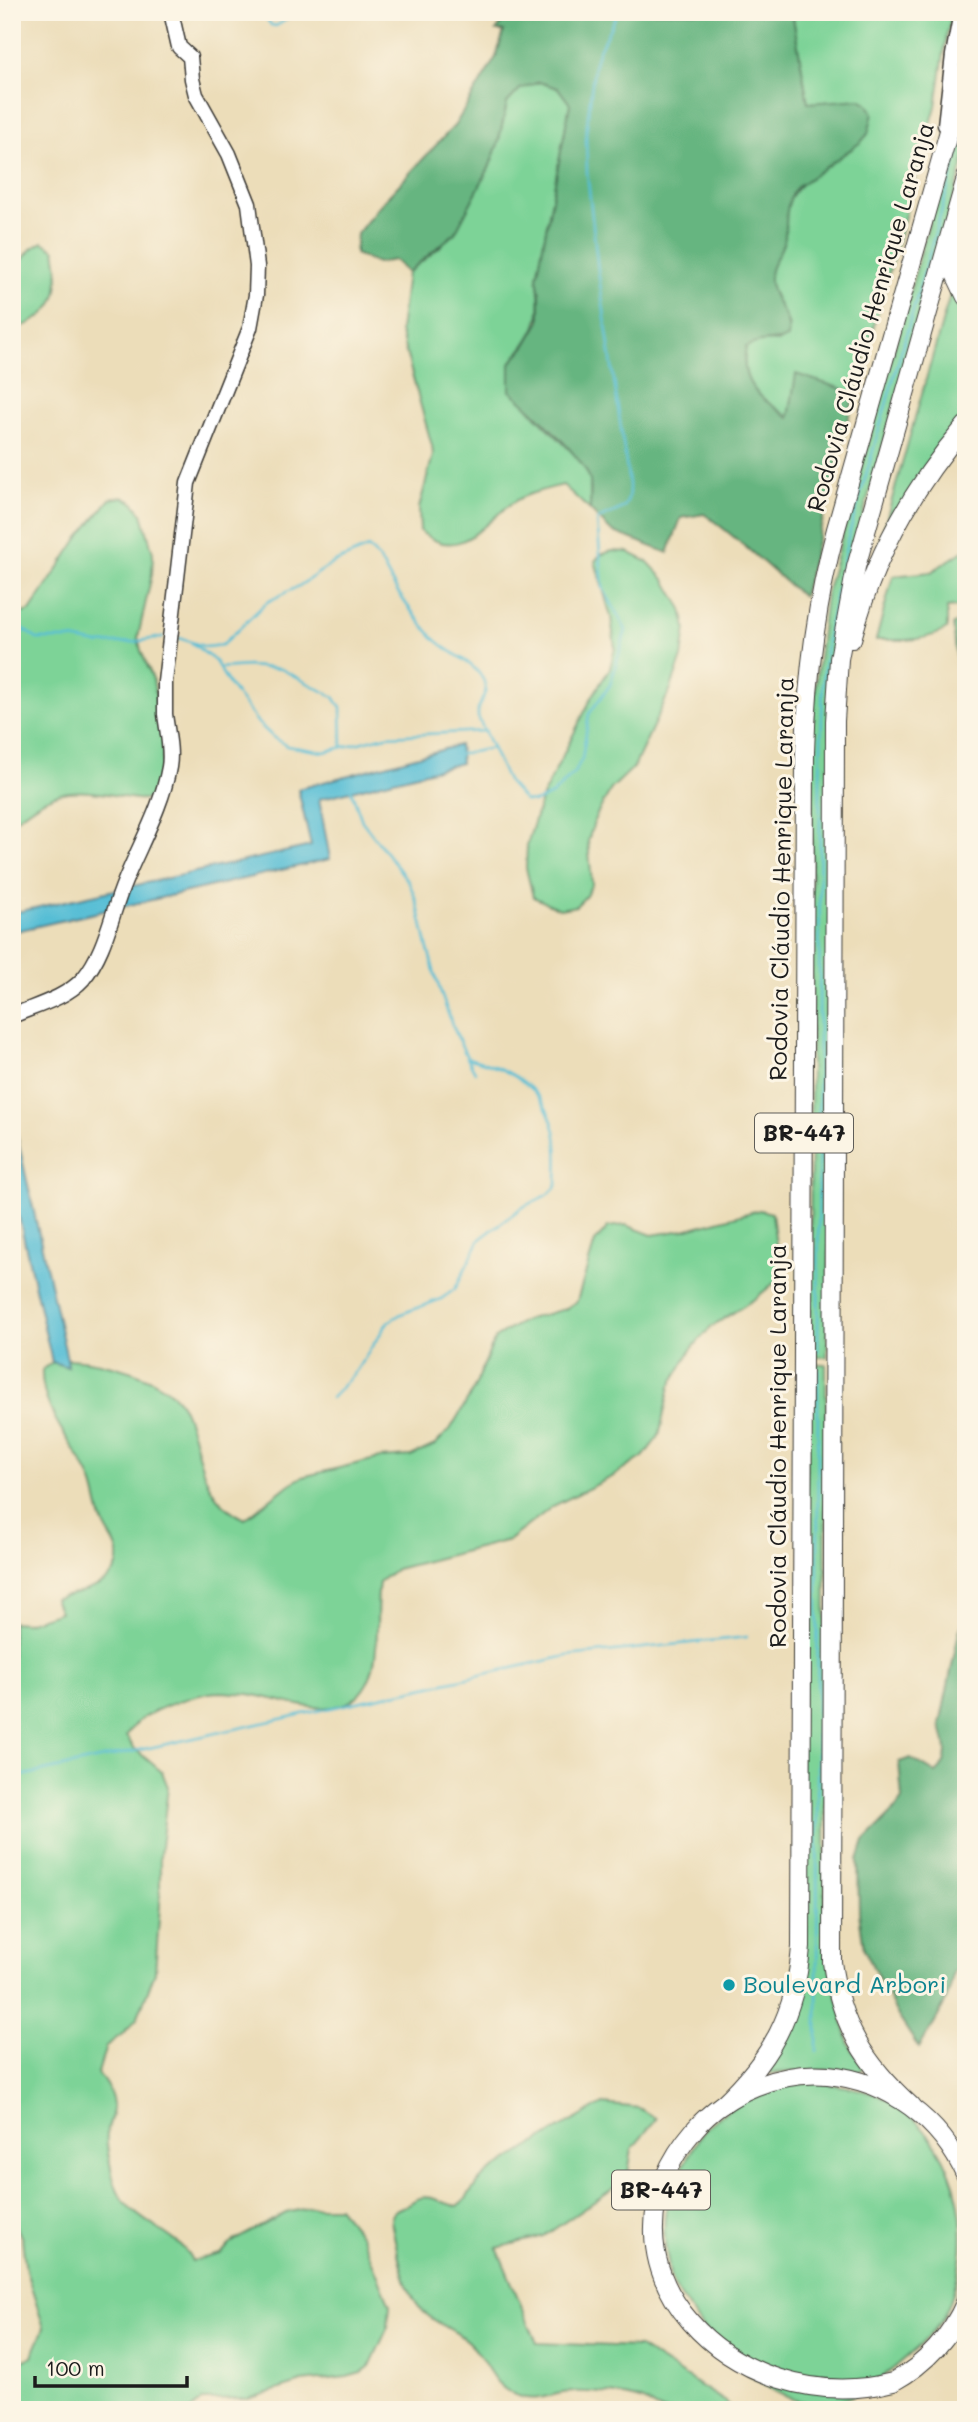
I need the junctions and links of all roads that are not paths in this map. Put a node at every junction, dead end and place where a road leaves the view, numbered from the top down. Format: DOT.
graph roads {
  1 [pos="171,12"];
  2 [pos="961,12"];
  3 [pos="966,71"];
  4 [pos="942,155"];
  5 [pos="966,178"];
  6 [pos="951,231"];
  7 [pos="966,297"];
  8 [pos="966,425"];
  9 [pos="834,752"];
  10 [pos="12,1016"];
  11 [pos="722,2105"];
  12 [pos="911,2106"];
  13 [pos="944,2138"];
  14 [pos="966,2159"];
  15 [pos="966,2176"];
  16 [pos="966,2301"];
  17 [pos="966,2320"];
  18 [pos="940,2344"];
  19 [pos="729,2375"];
  20 [pos="804,2401"];
  1 -- 10 [label="street"];
  2 -- 4 [label="street"];
  3 -- 4 [label="main road, Rodovia Cláudio Henrique Laranja / BR-447"];
  4 -- 11 [label="main road, Rodovia Cláudio Henrique Laranja / BR-447"];
  5 -- 6 [label="main road, Rodovia Cláudio Henrique Laranja / BR-447"];
  6 -- 7 [label="main road"];
  6 -- 9 [label="main road, Rodovia Cláudio Henrique Laranja / BR-447"];
  8 -- 9 [label="main road"];
  9 -- 12 [label="main road, Rodovia Cláudio Henrique Laranja / BR-447"];
  11 -- 12 [label="main road, BR-447"];
  11 -- 19 [label="main road, BR-447"];
  12 -- 13 [label="main road, BR-447"];
  13 -- 14 [label="main road"];
  13 -- 15 [label="main road, BR-447"];
  16 -- 18 [label="main road"];
  17 -- 18 [label="main road"];
  18 -- 20 [label="main road"];
}
